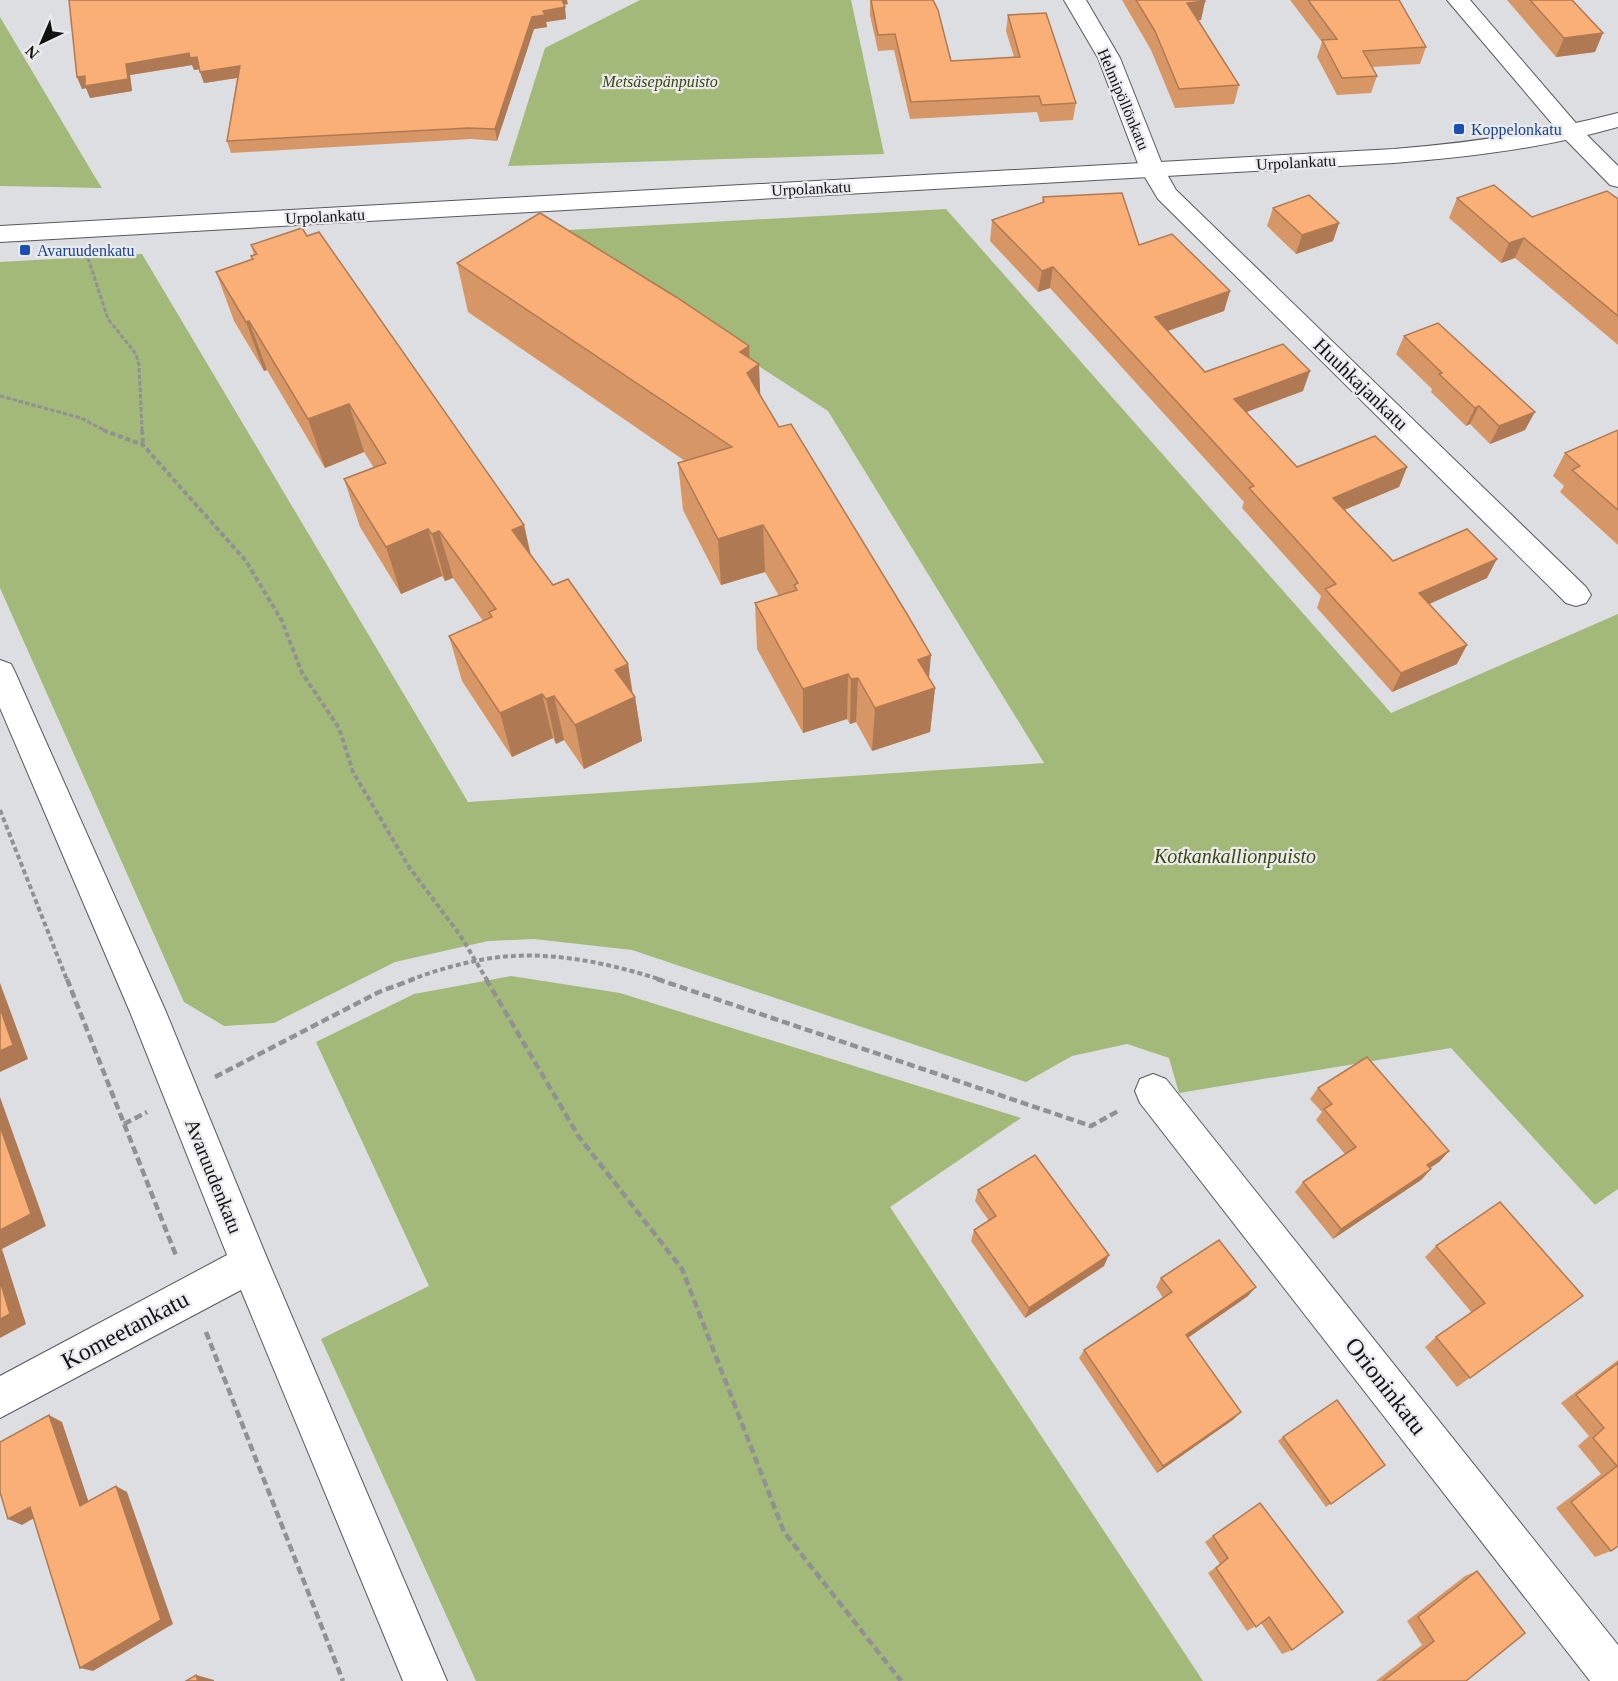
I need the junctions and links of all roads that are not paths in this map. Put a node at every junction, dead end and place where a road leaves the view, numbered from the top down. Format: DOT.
graph roads {
  1 [pos="1075,0"];
  2 [pos="1458,0"];
  3 [pos="1618,120"];
  4 [pos="1573,134"];
  5 [pos="1152,169"];
  6 [pos="1618,180"];
  7 [pos="0,234"];
  8 [pos="1576,595"];
  9 [pos="0,672"];
  10 [pos="1153,1091"];
  11 [pos="250,1264"];
  12 [pos="0,1398"];
  13 [pos="1617,1676"];
  14 [pos="425,1681"];
  1 -- 5 [label="street, Helmipöllönkatu"];
  2 -- 4 [label="street"];
  3 -- 4 [label="street, Urpolankatu"];
  4 -- 5 [label="street, Urpolankatu"];
  4 -- 6 [label="street"];
  5 -- 7 [label="street, Urpolankatu"];
  5 -- 8 [label="street, Huuhkajankatu"];
  9 -- 11 [label="street, Avaruudenkatu"];
  10 -- 13 [label="street, Orioninkatu"];
  11 -- 12 [label="street, Komeetankatu"];
  11 -- 14 [label="street, Avaruudenkatu"];
}
